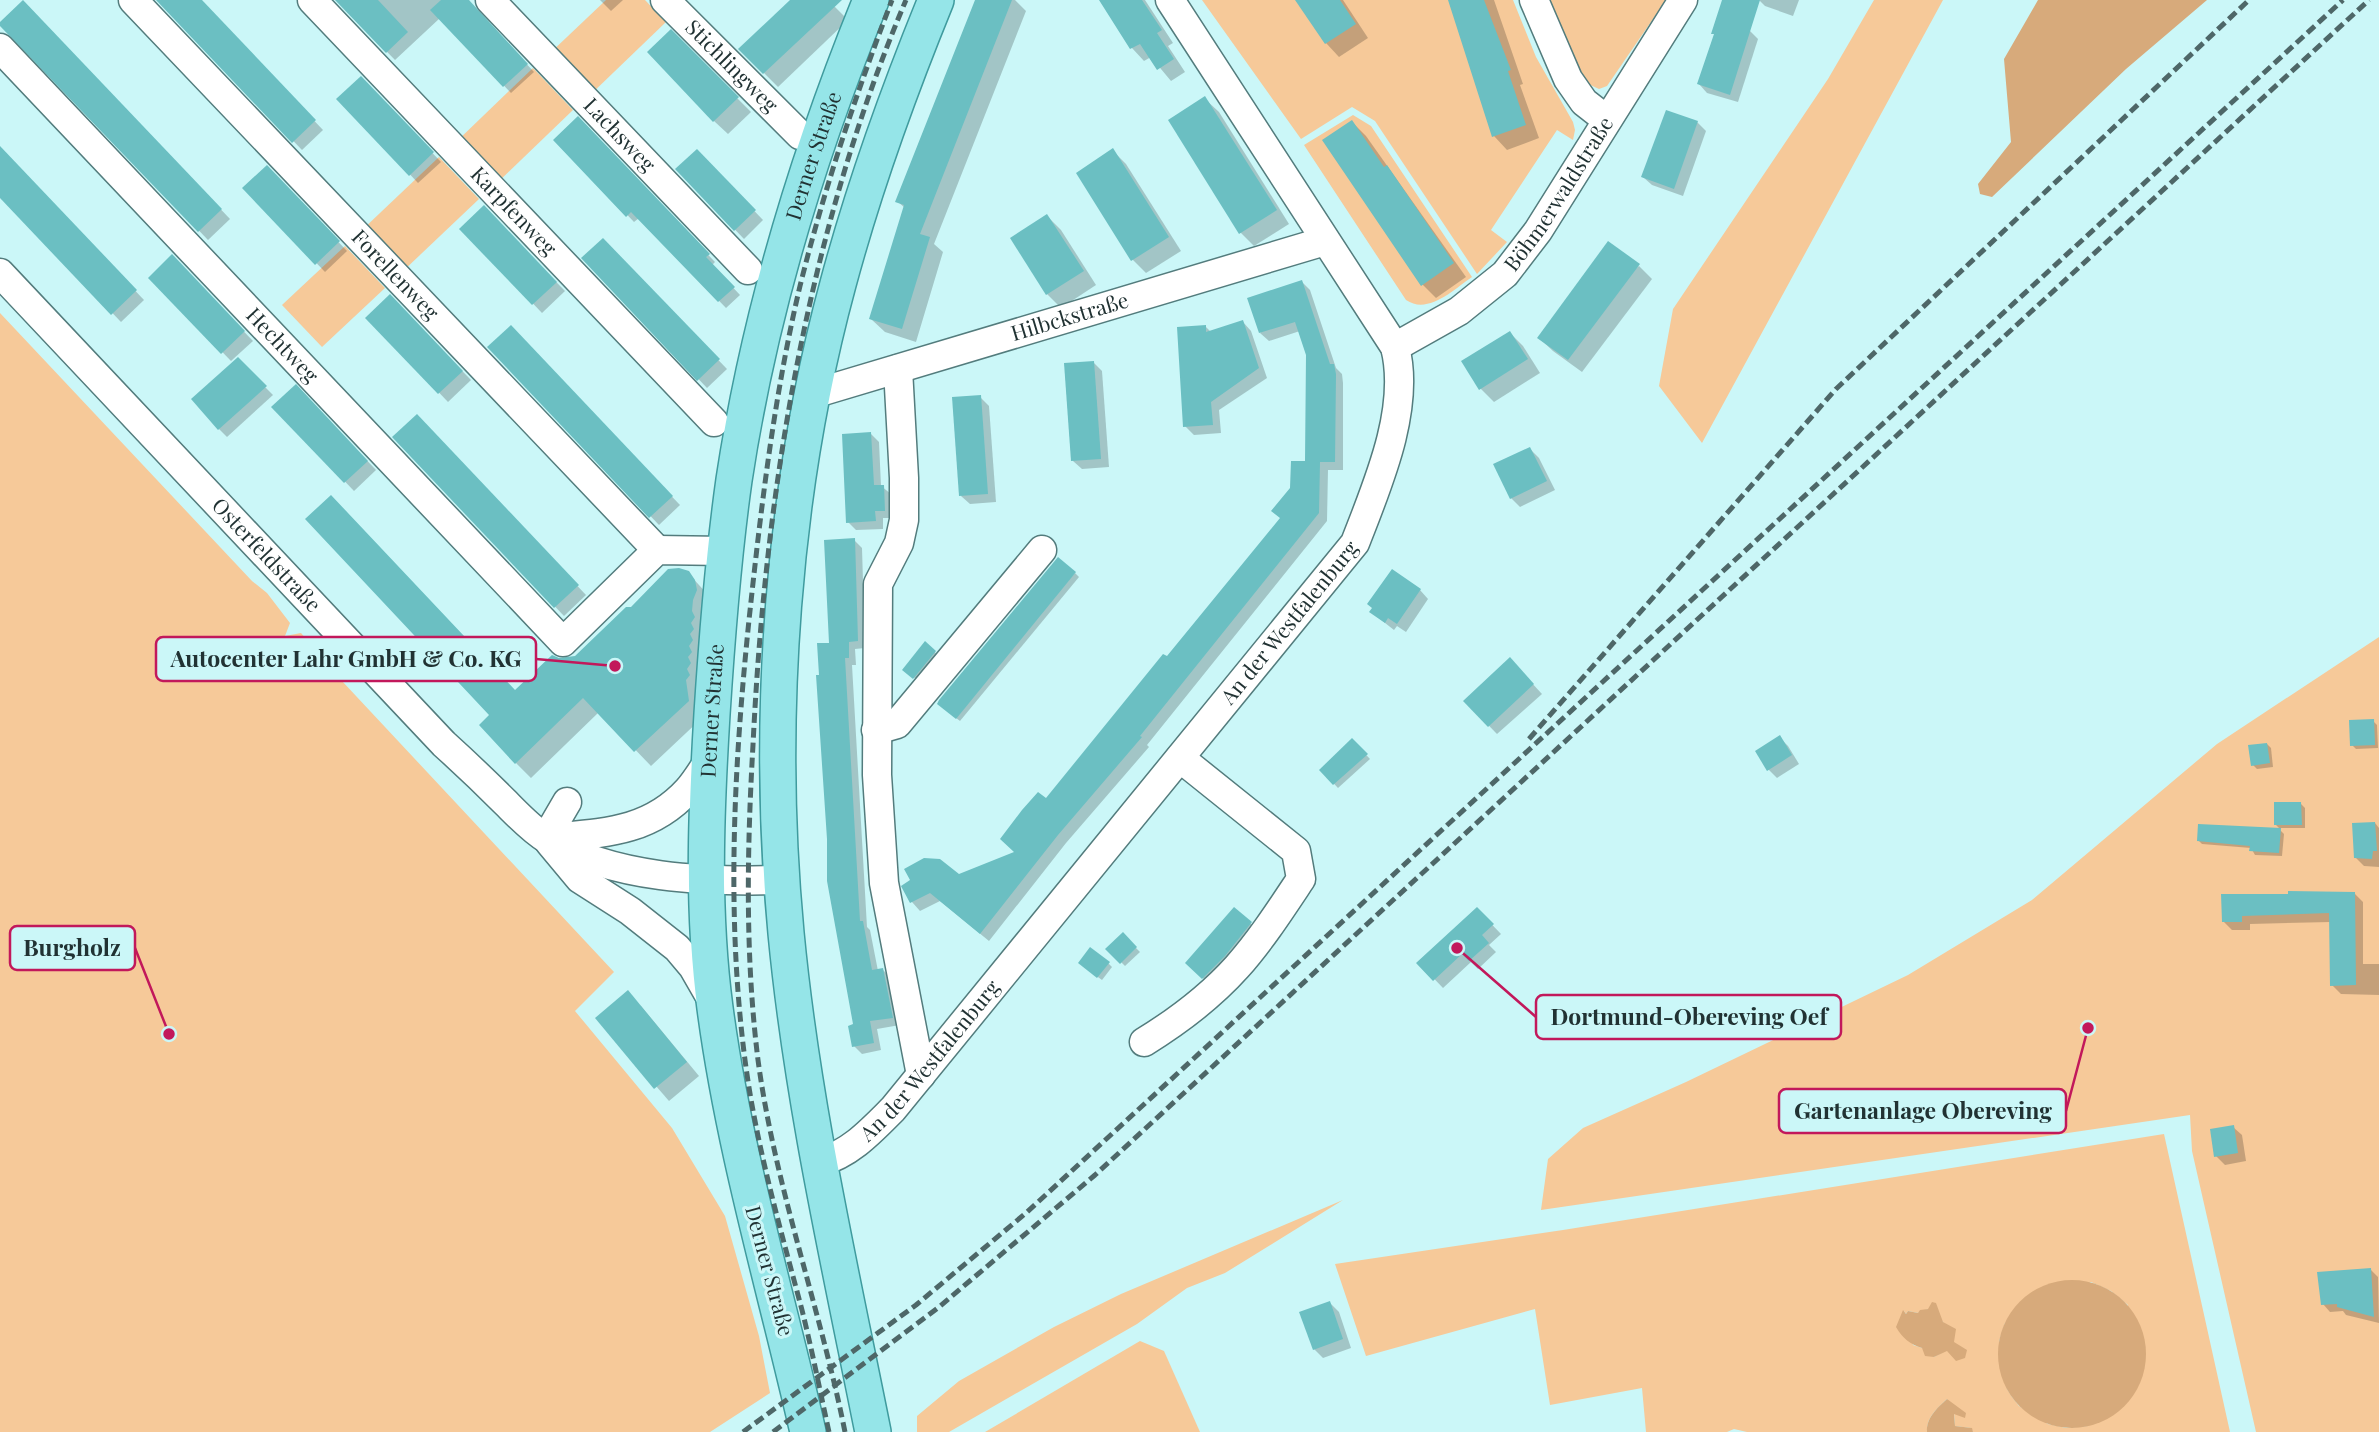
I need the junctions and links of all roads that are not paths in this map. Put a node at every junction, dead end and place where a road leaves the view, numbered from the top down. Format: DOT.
graph roads {
  1 [pos="133,0"];
  2 [pos="312,0"];
  3 [pos="490,0"];
  4 [pos="665,0"];
  5 [pos="871,0"];
  6 [pos="936,0"];
  7 [pos="1170,0"];
  8 [pos="1534,0"];
  9 [pos="1683,0"];
  10 [pos="0,48"];
  11 [pos="1607,120"];
  12 [pos="800,135"];
  13 [pos="1325,241"];
  14 [pos="748,270"];
  15 [pos="0,273"];
  16 [pos="1395,347"];
  17 [pos="898,369"];
  18 [pos="813,394"];
  19 [pos="714,422"];
  20 [pos="657,550"];
  21 [pos="725,551"];
  22 [pos="1042,551"];
  23 [pos="876,730"];
  24 [pos="1180,758"];
  25 [pos="710,759"];
  26 [pos="567,802"];
  27 [pos="546,838"];
  28 [pos="706,879"];
  29 [pos="782,880"];
  30 [pos="715,1004"];
  31 [pos="1144,1042"];
  32 [pos="921,1075"];
  33 [pos="820,1162"];
  34 [pos="871,1422"];
  35 [pos="808,1432"];
  1 -- 20 [label="street, Forellenweg"];
  2 -- 19 [label="street, Karpfenweg"];
  3 -- 14 [label="street, Lachsweg"];
  4 -- 12 [label="street, Stichlingweg"];
  5 -- 21 [label="main road, Derner Straße"];
  6 -- 18 [label="main road"];
  7 -- 13 [label="street, An der Westfalenburg"];
  8 -- 11 [label="street"];
  9 -- 11 [label="street, Böhmerwaldstraße"];
  10 -- 20 [label="street, Hechtweg"];
  11 -- 16 [label="street, Böhmerwaldstraße"];
  13 -- 16 [label="street, An der Westfalenburg"];
  13 -- 17 [label="street, Hilbckstraße"];
  15 -- 27 [label="street, Osterfeldstraße"];
  16 -- 24 [label="street, An der Westfalenburg"];
  17 -- 18 [label="street, Hilbckstraße"];
  17 -- 23 [label="street"];
  18 -- 29 [label="main road"];
  20 -- 21 [label="street"];
  21 -- 25 [label="main road, Derner Straße"];
  22 -- 23 [label="street"];
  23 -- 32 [label="street"];
  24 -- 31 [label="street"];
  24 -- 32 [label="street, An der Westfalenburg"];
  25 -- 27 [label="street"];
  25 -- 28 [label="main road, Derner Straße"];
  26 -- 27 [label="street"];
  27 -- 28 [label="street, Osterfeldstraße"];
  27 -- 30 [label="street"];
  28 -- 29 [label="street, Osterfeldstraße"];
  28 -- 30 [label="main road, Derner Straße"];
  29 -- 33 [label="main road"];
  30 -- 35 [label="main road, Derner Straße"];
  32 -- 33 [label="street, An der Westfalenburg"];
  33 -- 34 [label="main road"];
}
